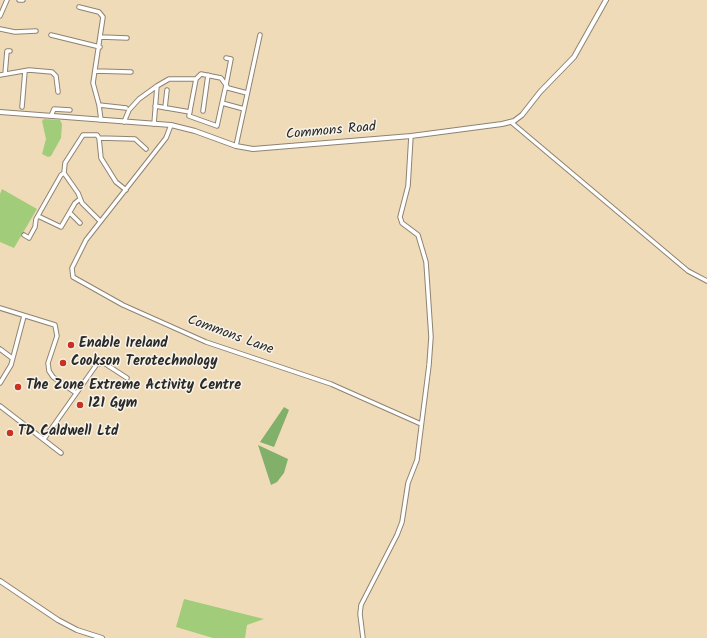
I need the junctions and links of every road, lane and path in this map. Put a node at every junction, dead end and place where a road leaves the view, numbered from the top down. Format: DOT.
graph roads {
  1 [pos="7,0"];
  2 [pos="19,0"];
  3 [pos="23,0"];
  4 [pos="606,0"];
  5 [pos="79,7"];
  6 [pos="0,16"];
  7 [pos="0,29"];
  8 [pos="36,31"];
  9 [pos="51,35"];
  10 [pos="260,35"];
  11 [pos="101,37"];
  12 [pos="127,38"];
  13 [pos="100,47"];
  14 [pos="10,52"];
  15 [pos="226,58"];
  16 [pos="25,71"];
  17 [pos="95,71"];
  18 [pos="131,72"];
  19 [pos="5,74"];
  20 [pos="0,75"];
  21 [pos="208,75"];
  22 [pos="196,79"];
  23 [pos="226,85"];
  24 [pos="157,86"];
  25 [pos="167,90"];
  26 [pos="58,92"];
  27 [pos="247,93"];
  28 [pos="222,103"];
  29 [pos="99,105"];
  30 [pos="155,106"];
  31 [pos="22,107"];
  32 [pos="126,108"];
  33 [pos="165,108"];
  34 [pos="244,109"];
  35 [pos="70,110"];
  36 [pos="203,111"];
  37 [pos="0,112"];
  38 [pos="190,112"];
  39 [pos="51,116"];
  40 [pos="101,120"];
  41 [pos="124,122"];
  42 [pos="511,122"];
  43 [pos="154,124"];
  44 [pos="171,125"];
  45 [pos="411,136"];
  46 [pos="99,138"];
  47 [pos="236,146"];
  48 [pos="146,149"];
  49 [pos="64,173"];
  50 [pos="126,190"];
  51 [pos="80,199"];
  52 [pos="70,213"];
  53 [pos="38,216"];
  54 [pos="100,221"];
  55 [pos="80,223"];
  56 [pos="24,235"];
  57 [pos="707,281"];
  58 [pos="0,308"];
  59 [pos="24,316"];
  60 [pos="0,349"];
  61 [pos="12,358"];
  62 [pos="127,378"];
  63 [pos="0,383"];
  64 [pos="76,393"];
  65 [pos="0,406"];
  66 [pos="421,424"];
  67 [pos="44,439"];
  68 [pos="62,452"];
  69 [pos="0,581"];
  70 [pos="102,638"];
  71 [pos="364,638"];
  1 -- 6 [label="street"];
  2 -- 3 [label="street"];
  4 -- 42 [label="street"];
  5 -- 11 [label="street"];
  7 -- 8 [label="street"];
  9 -- 13 [label="street"];
  10 -- 27 [label="street"];
  11 -- 12 [label="street"];
  11 -- 13 [label="street"];
  13 -- 17 [label="street"];
  14 -- 19 [label="street"];
  15 -- 23 [label="street"];
  16 -- 19 [label="street"];
  16 -- 26 [label="street"];
  16 -- 31 [label="street"];
  17 -- 18 [label="street"];
  17 -- 29 [label="street"];
  19 -- 20 [label="street"];
  21 -- 22 [label="street"];
  21 -- 23 [label="street"];
  21 -- 36 [label="street"];
  22 -- 24 [label="street"];
  22 -- 38 [label="street"];
  23 -- 27 [label="street"];
  23 -- 28 [label="street"];
  24 -- 30 [label="street"];
  24 -- 41 [label="street"];
  25 -- 33 [label="street"];
  27 -- 34 [label="street"];
  28 -- 34 [label="street"];
  28 -- 38 [label="street"];
  29 -- 32 [label="street"];
  29 -- 40 [label="street"];
  30 -- 33 [label="street"];
  30 -- 43 [label="street"];
  33 -- 38 [label="street"];
  34 -- 47 [label="street"];
  35 -- 39 [label="street"];
  37 -- 39 [label="street, Commons Road"];
  39 -- 40 [label="street, Commons Road"];
  40 -- 41 [label="street, Commons Road"];
  41 -- 43 [label="street, Commons Road"];
  42 -- 45 [label="street, Commons Road"];
  42 -- 57 [label="street"];
  43 -- 44 [label="street, Commons Road"];
  44 -- 47 [label="street, Commons Road"];
  44 -- 50 [label="street, Commons Lane"];
  45 -- 47 [label="street, Commons Road"];
  45 -- 66 [label="street"];
  46 -- 48 [label="street"];
  46 -- 49 [label="street"];
  46 -- 50 [label="street"];
  49 -- 51 [label="street"];
  49 -- 53 [label="street"];
  50 -- 54 [label="street, Commons Lane"];
  51 -- 52 [label="street"];
  51 -- 54 [label="street"];
  52 -- 53 [label="street"];
  52 -- 55 [label="street"];
  53 -- 56 [label="street"];
  54 -- 66 [label="street, Commons Lane"];
  58 -- 59 [label="street"];
  59 -- 61 [label="street"];
  59 -- 64 [label="street"];
  60 -- 61 [label="street"];
  61 -- 63 [label="street"];
  62 -- 64 [label="street"];
  64 -- 67 [label="street"];
  65 -- 67 [label="street"];
  66 -- 71 [label="street"];
  67 -- 68 [label="street"];
  69 -- 70 [label="street"];
}
